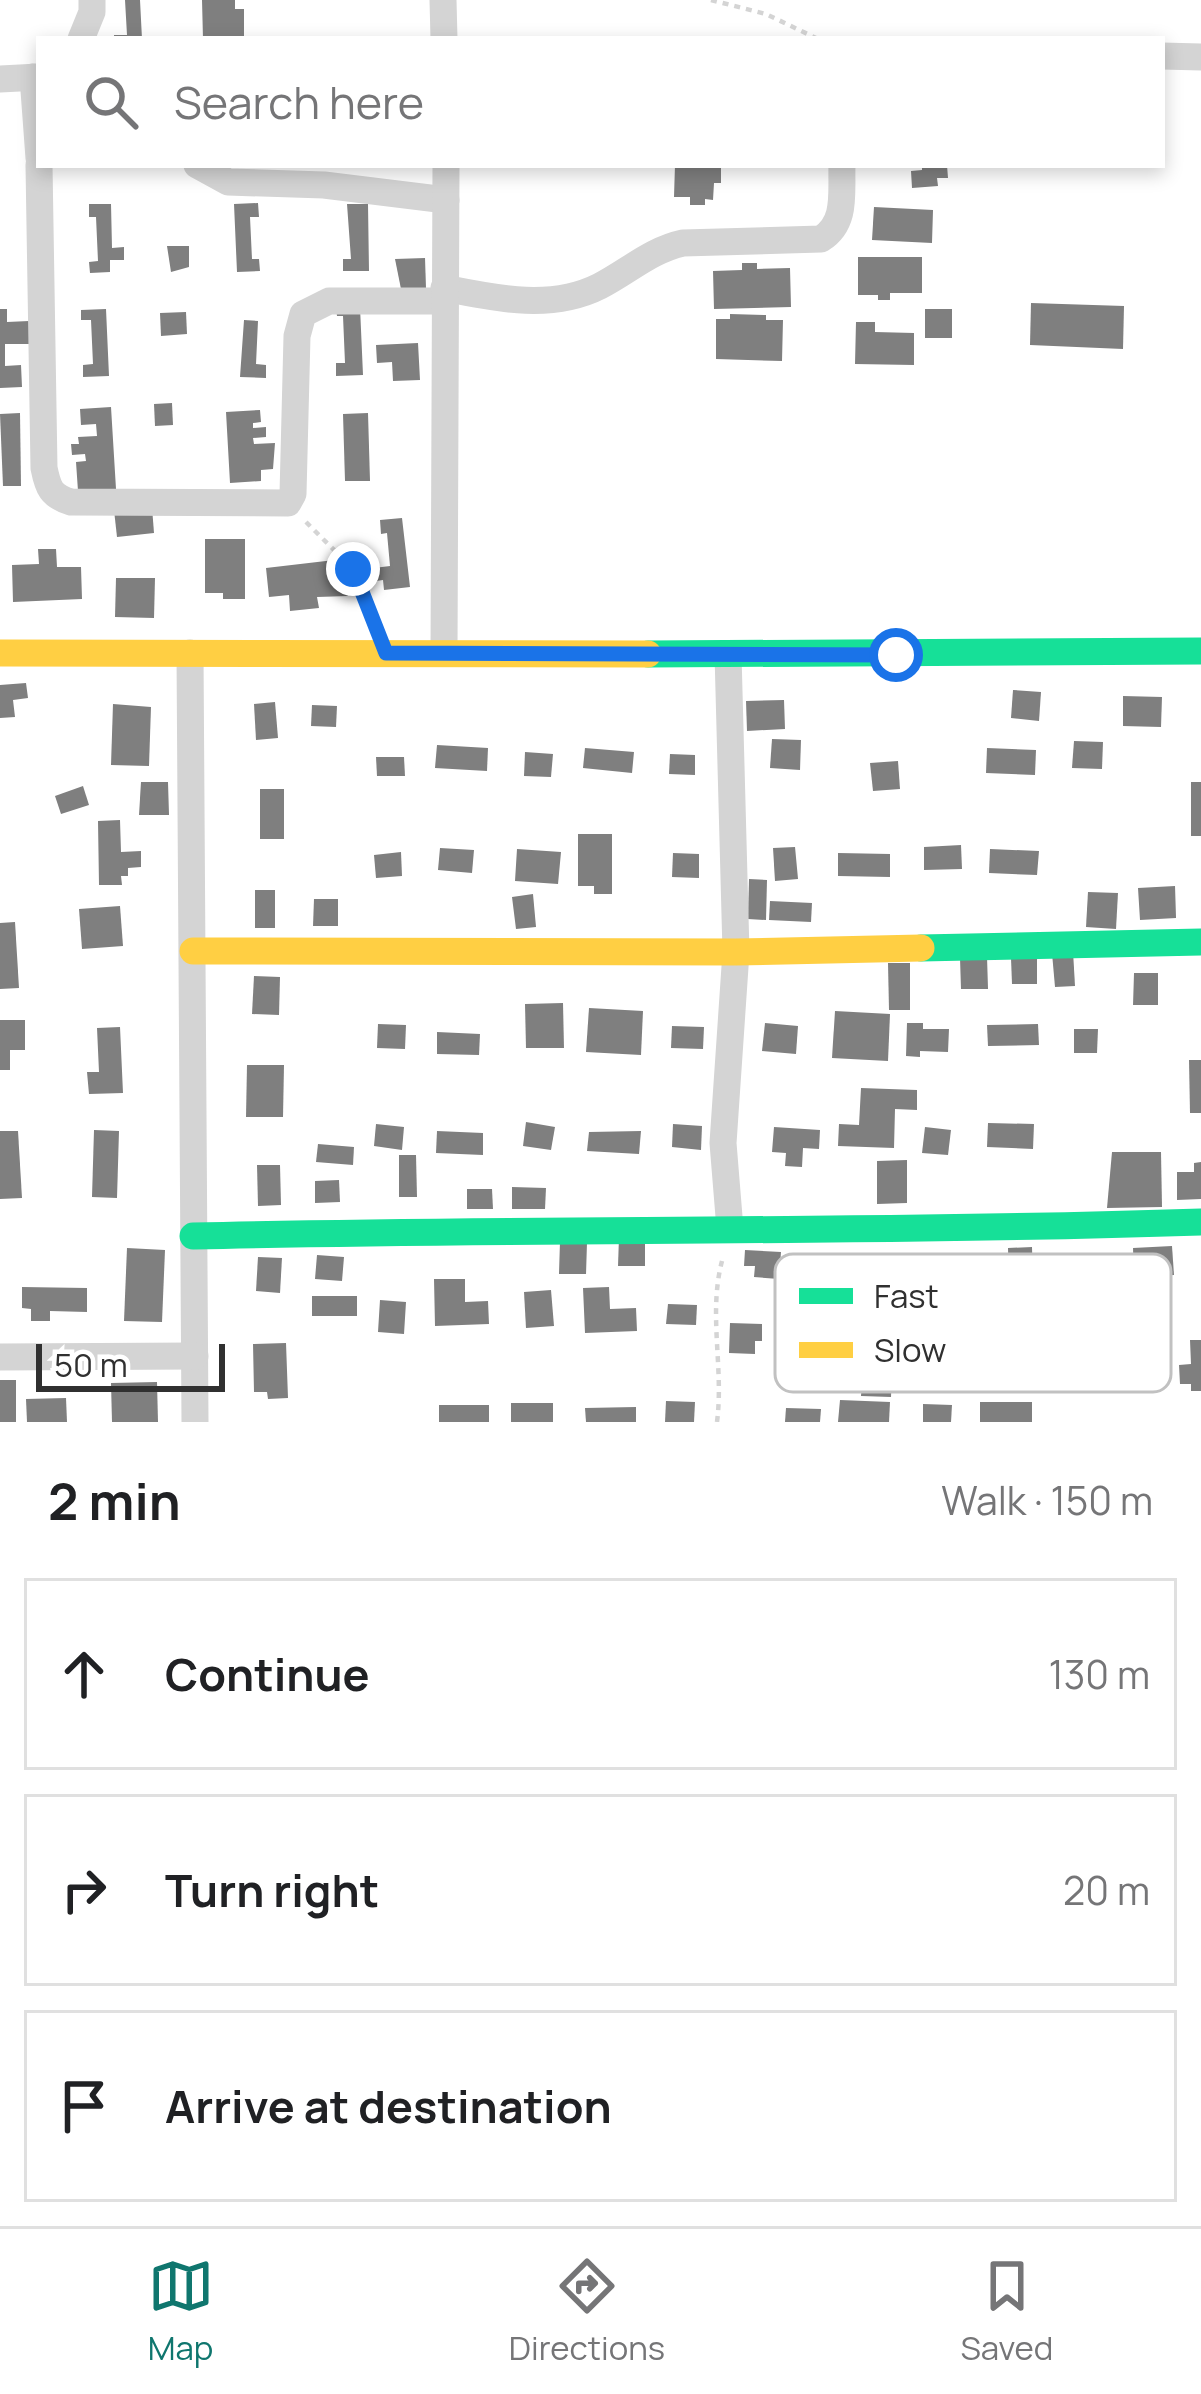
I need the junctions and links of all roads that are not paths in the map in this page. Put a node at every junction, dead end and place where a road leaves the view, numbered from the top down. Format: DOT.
graph roads {
  1 [pos="92,0"];
  2 [pos="443,0"];
  3 [pos="82,36"];
  4 [pos="444,36"];
  5 [pos="1165,56"];
  6 [pos="1201,57"];
  7 [pos="36,77"];
  8 [pos="0,79"];
  9 [pos="39,168"];
  10 [pos="201,168"];
  11 [pos="446,168"];
  12 [pos="842,168"];
  13 [pos="446,200"];
  14 [pos="443,294"];
  15 [pos="1201,651"];
  16 [pos="0,653"];
  17 [pos="190,653"];
  18 [pos="443,653"];
  19 [pos="728,654"];
  20 [pos="1201,942"];
  21 [pos="193,951"];
  22 [pos="736,952"];
  23 [pos="1201,1222"];
  24 [pos="730,1228"];
  25 [pos="193,1236"];
  26 [pos="195,1356"];
  27 [pos="0,1357"];
  28 [pos="195,1422"];
  1 -- 3 [label="street"];
  2 -- 4 [label="street"];
  5 -- 6 [label="street"];
  7 -- 8 [label="street"];
  9 -- 14 [label="street"];
  10 -- 13 [label="street"];
  11 -- 13 [label="street"];
  12 -- 14 [label="street"];
  13 -- 14 [label="street"];
  14 -- 18 [label="street"];
  15 -- 19 [label="street"];
  16 -- 17 [label="street"];
  17 -- 18 [label="street"];
  17 -- 21 [label="street"];
  18 -- 19 [label="street"];
  19 -- 22 [label="street"];
  20 -- 22 [label="street"];
  21 -- 22 [label="street"];
  21 -- 25 [label="street"];
  22 -- 24 [label="street"];
  23 -- 24 [label="street"];
  24 -- 25 [label="street"];
  25 -- 26 [label="street"];
  26 -- 27 [label="street"];
  26 -- 28 [label="street"];
}
